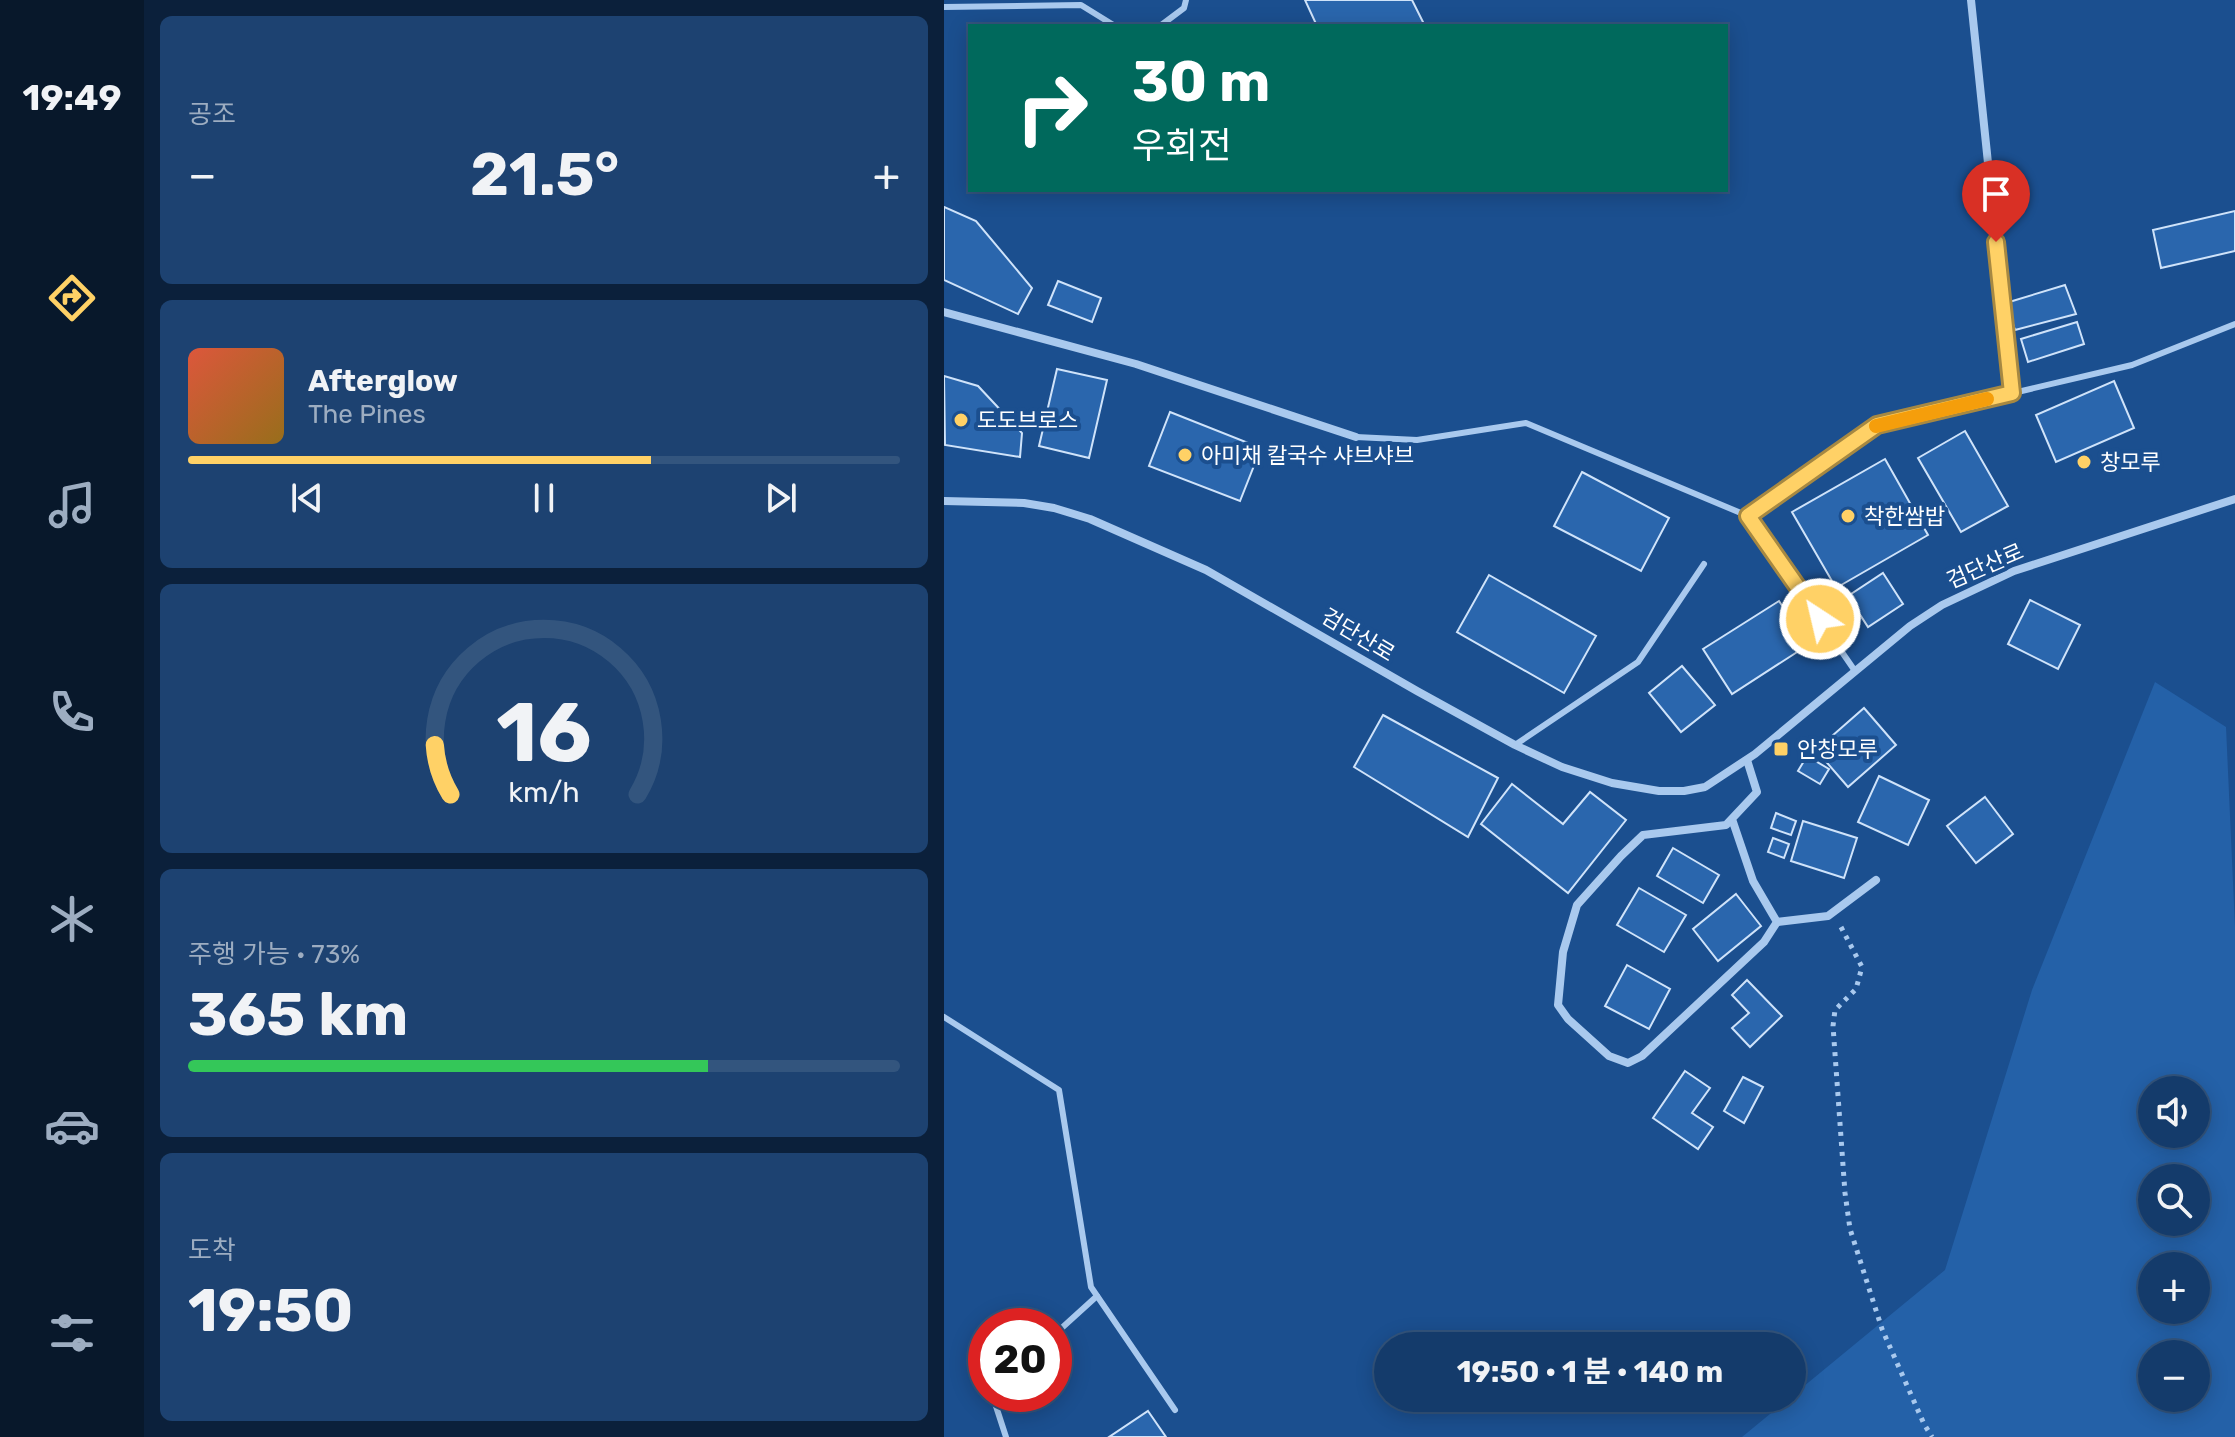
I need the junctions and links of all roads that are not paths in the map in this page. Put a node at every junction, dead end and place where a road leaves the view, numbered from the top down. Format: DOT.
graph roads {
  1 [pos="1186,0"];
  2 [pos="1971,0"];
  3 [pos="944,7"];
  4 [pos="1112,24"];
  5 [pos="1163,24"];
  6 [pos="944,312"];
  7 [pos="2235,324"];
  8 [pos="2012,393"];
  9 [pos="1356,437"];
  10 [pos="2235,499"];
  11 [pos="944,501"];
  12 [pos="1748,516"];
  13 [pos="1704,564"];
  14 [pos="1855,671"];
  15 [pos="1515,745"];
  16 [pos="1747,760"];
  17 [pos="1732,819"];
  18 [pos="1876,880"];
  19 [pos="1777,922"];
  20 [pos="944,1017"];
  21 [pos="1097,1296"];
  22 [pos="1072,1319"];
  23 [pos="1175,1410"];
  24 [pos="998,1412"];
  25 [pos="1006,1437"];
  1 -- 5 [label="lane"];
  2 -- 8 [label="street"];
  3 -- 4 [label="lane"];
  6 -- 9 [label="street"];
  7 -- 8 [label="lane"];
  8 -- 12 [label="lane"];
  9 -- 12 [label="lane"];
  10 -- 14 [label="street, 검단산로"];
  11 -- 15 [label="street, 검단산로"];
  12 -- 14 [label="lane"];
  13 -- 15 [label="lane"];
  14 -- 16 [label="street, 검단산로"];
  15 -- 16 [label="street, 검단산로"];
  16 -- 17 [label="street"];
  17 -- 19 [label="street"];
  17 -- 19 [label="street"];
  18 -- 19 [label="street"];
  20 -- 21 [label="lane"];
  21 -- 22 [label="lane"];
  21 -- 23 [label="lane"];
  24 -- 25 [label="lane"];
}
